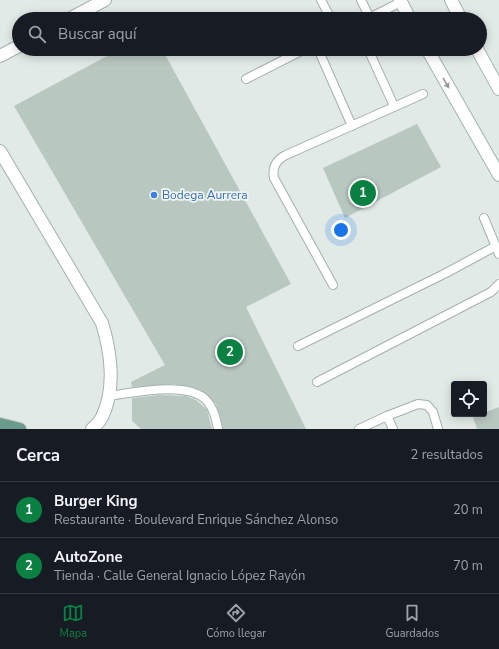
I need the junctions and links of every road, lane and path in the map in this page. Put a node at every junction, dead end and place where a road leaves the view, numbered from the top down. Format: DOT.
graph roads {
  1 [pos="105,0"];
  2 [pos="321,0"];
  3 [pos="361,0"];
  4 [pos="451,0"];
  5 [pos="401,1"];
  6 [pos="82,12"];
  7 [pos="327,12"];
  8 [pos="366,12"];
  9 [pos="380,12"];
  10 [pos="406,12"];
  11 [pos="457,12"];
  12 [pos="12,50"];
  13 [pos="0,56"];
  14 [pos="291,56"];
  15 [pos="321,56"];
  16 [pos="371,56"];
  17 [pos="431,56"];
  18 [pos="482,56"];
  19 [pos="246,79"];
  20 [pos="499,89"];
  21 [pos="423,94"];
  22 [pos="394,106"];
  23 [pos="352,126"];
  24 [pos="0,151"];
  25 [pos="499,175"];
  26 [pos="484,218"];
  27 [pos="498,250"];
  28 [pos="499,284"];
  29 [pos="334,285"];
  30 [pos="298,346"];
  31 [pos="317,382"];
  32 [pos="108,396"];
  33 [pos="387,416"];
  34 [pos="0,424"];
  35 [pos="103,424"];
  36 [pos="20,429"];
  37 [pos="92,429"];
  38 [pos="218,429"];
  39 [pos="359,429"];
  40 [pos="393,429"];
  41 [pos="438,429"];
  1 -- 6 [label="street"];
  2 -- 7 [label="lane"];
  3 -- 8 [label="lane"];
  4 -- 11 [label="street"];
  5 -- 9 [label="lane"];
  5 -- 10 [label="street"];
  12 -- 13 [label="street"];
  14 -- 19 [label="lane"];
  15 -- 23 [label="lane"];
  16 -- 22 [label="lane"];
  17 -- 25 [label="street, one-way"];
  18 -- 20 [label="street"];
  21 -- 22 [label="lane"];
  22 -- 23 [label="lane"];
  23 -- 29 [label="lane"];
  24 -- 32 [label="street"];
  26 -- 27 [label="lane"];
  27 -- 30 [label="lane"];
  28 -- 31 [label="lane"];
  32 -- 35 [label="street"];
  32 -- 38 [label="lane"];
  33 -- 39 [label="lane"];
  33 -- 40 [label="lane"];
  33 -- 41 [label="lane"];
  34 -- 36 [label="main road"];
  35 -- 37 [label="street"];
}
